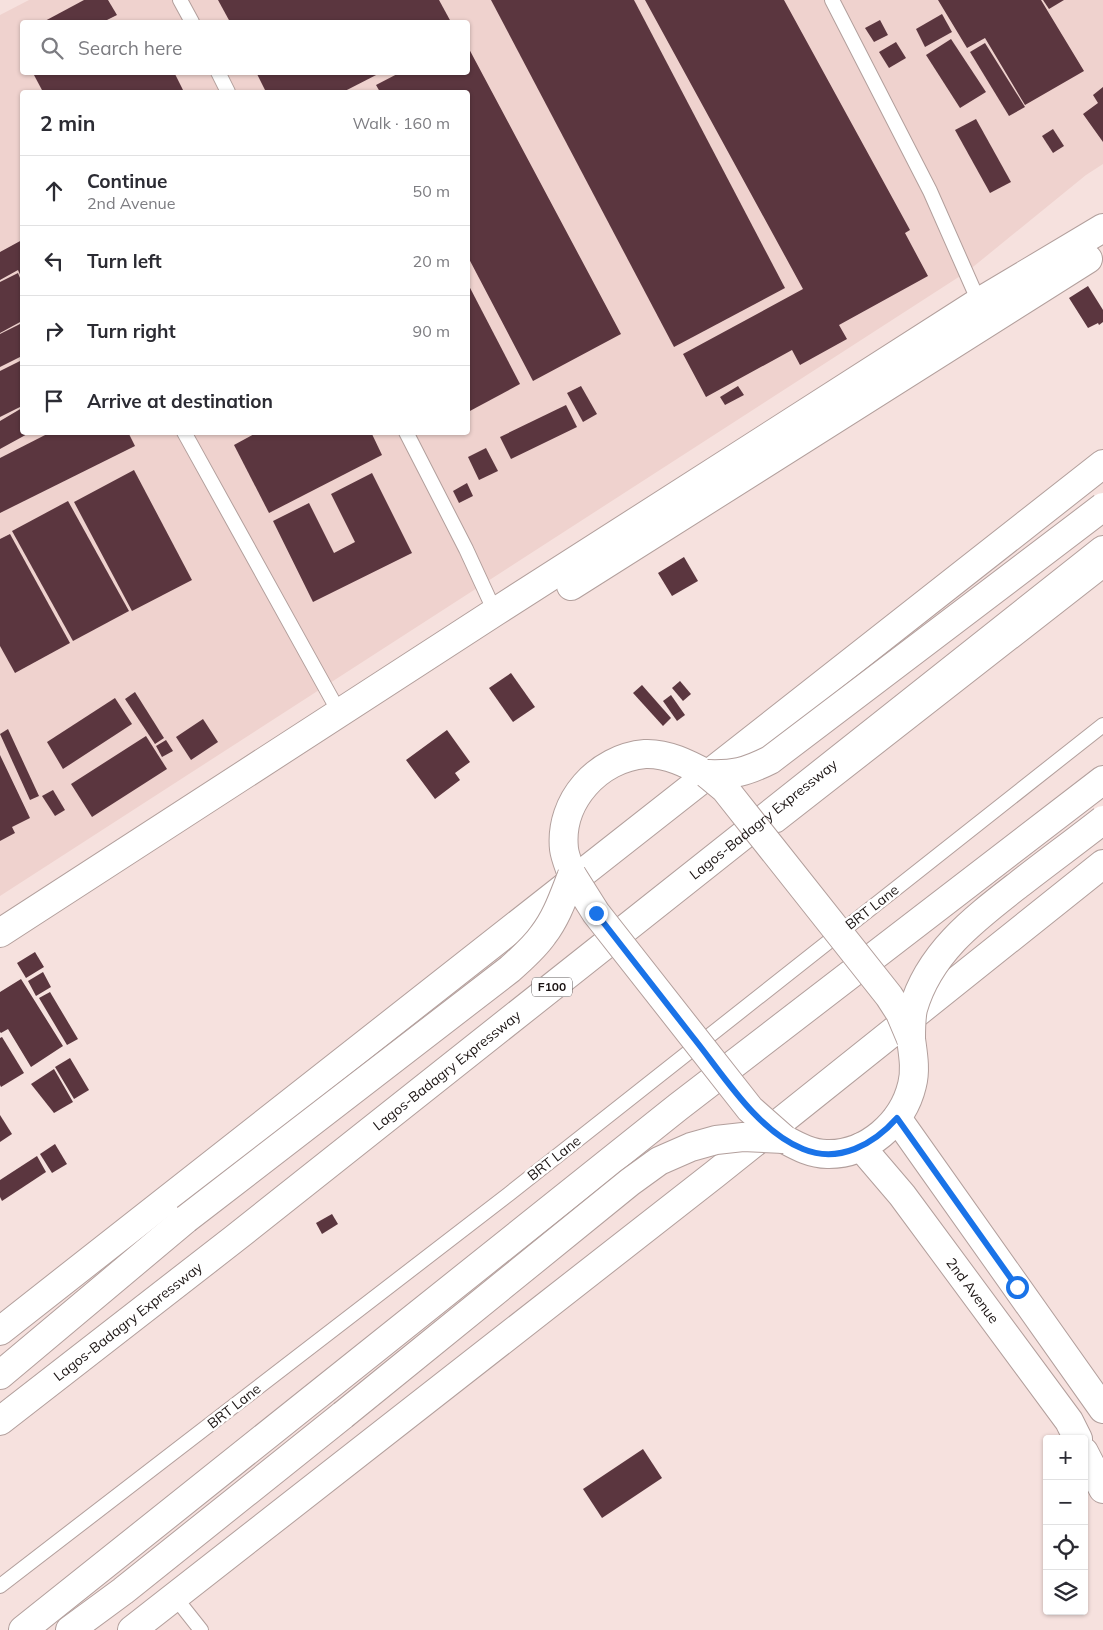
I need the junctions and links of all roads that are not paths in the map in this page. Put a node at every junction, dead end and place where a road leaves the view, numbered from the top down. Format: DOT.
graph roads {
  1 [pos="180,0"];
  2 [pos="832,0"];
  3 [pos="191,20"];
  4 [pos="220,75"];
  5 [pos="227,90"];
  6 [pos="1103,228"];
  7 [pos="1103,250"];
  8 [pos="979,302"];
  9 [pos="186,435"];
  10 [pos="408,435"];
  11 [pos="1103,464"];
  12 [pos="1103,506"];
  13 [pos="1103,550"];
  14 [pos="1103,571"];
  15 [pos="495,612"];
  16 [pos="339,712"];
  17 [pos="1103,725"];
  18 [pos="707,774"];
  19 [pos="1103,780"];
  20 [pos="1103,820"];
  21 [pos="1103,864"];
  22 [pos="572,875"];
  23 [pos="0,933"];
  24 [pos="0,954"];
  25 [pos="911,1039"];
  26 [pos="897,1118"];
  27 [pos="784,1139"];
  28 [pos="861,1147"];
  29 [pos="0,1331"];
  30 [pos="0,1375"];
  31 [pos="1103,1409"];
  32 [pos="0,1421"];
  33 [pos="0,1428"];
  34 [pos="1076,1435"];
  35 [pos="1088,1460"];
  36 [pos="1103,1489"];
  37 [pos="0,1586"];
  38 [pos="174,1596"];
  39 [pos="23,1630"];
  40 [pos="70,1630"];
  41 [pos="132,1630"];
  42 [pos="201,1630"];
  1 -- 3 [label="lane"];
  2 -- 8 [label="lane"];
  4 -- 5 [label="lane"];
  6 -- 8 [label="main road"];
  7 -- 24 [label="main road"];
  8 -- 15 [label="main road"];
  9 -- 16 [label="lane"];
  10 -- 15 [label="lane"];
  11 -- 29 [label="main road"];
  12 -- 18 [label="main road, bridge"];
  13 -- 32 [label="main road, Lagos-Badagry Expressway / F100"];
  14 -- 33 [label="lane"];
  15 -- 16 [label="main road"];
  16 -- 23 [label="main road"];
  17 -- 37 [label="lane, BRT Lane"];
  18 -- 22 [label="main road"];
  18 -- 25 [label="main road, bridge"];
  19 -- 39 [label="main road"];
  20 -- 25 [label="main road, bridge"];
  21 -- 38 [label="main road"];
  22 -- 27 [label="main road, bridge"];
  22 -- 30 [label="main road, bridge"];
  25 -- 26 [label="main road"];
  26 -- 28 [label="main road"];
  26 -- 31 [label="main road"];
  27 -- 28 [label="main road"];
  27 -- 40 [label="main road, bridge"];
  28 -- 34 [label="main road, 2nd Avenue"];
  35 -- 36 [label="main road"];
  38 -- 41 [label="main road"];
  38 -- 42 [label="lane"];
}
